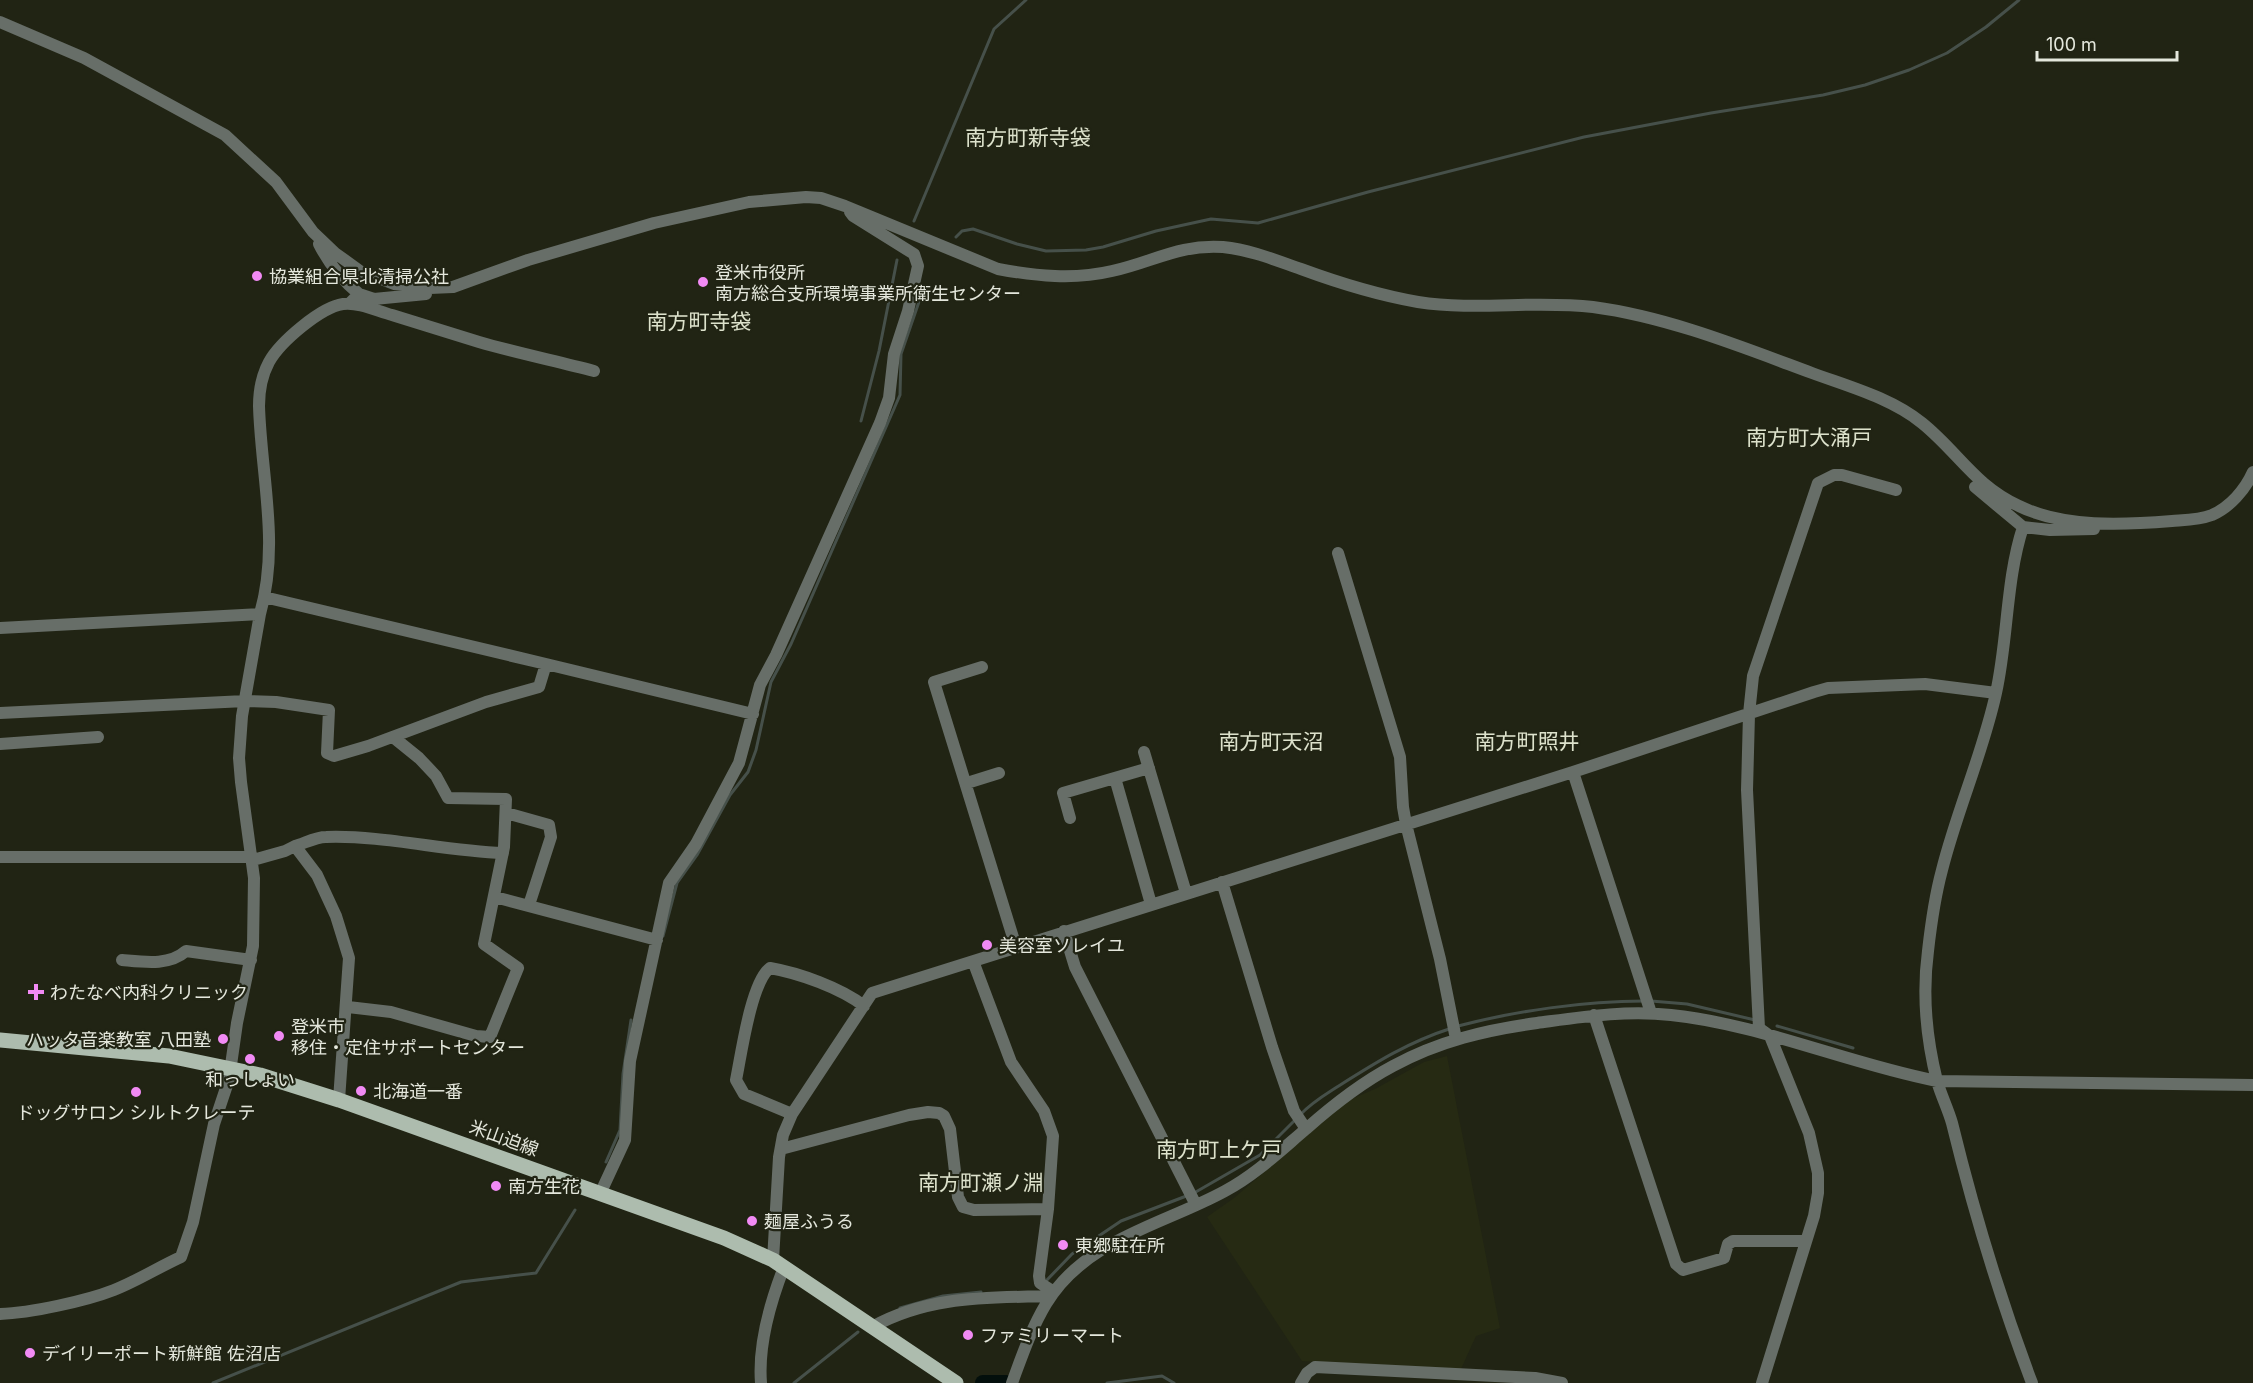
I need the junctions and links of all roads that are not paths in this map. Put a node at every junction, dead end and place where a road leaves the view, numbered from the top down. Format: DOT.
graph roads {
  1 [pos="0,22"];
  2 [pos="845,206"];
  3 [pos="313,232"];
  4 [pos="453,287"];
  5 [pos="359,294"];
  6 [pos="349,304"];
  7 [pos="594,371"];
  8 [pos="1960,461"];
  9 [pos="2253,472"];
  10 [pos="1896,490"];
  11 [pos="2109,524"];
  12 [pos="2023,527"];
  13 [pos="1338,554"];
  14 [pos="264,597"];
  15 [pos="260,614"];
  16 [pos="0,628"];
  17 [pos="546,664"];
  18 [pos="982,667"];
  19 [pos="1996,693"];
  20 [pos="245,701"];
  21 [pos="0,713"];
  22 [pos="753,714"];
  23 [pos="1749,714"];
  24 [pos="98,737"];
  25 [pos="393,737"];
  26 [pos="0,744"];
  27 [pos="1144,752"];
  28 [pos="1149,768"];
  29 [pos="1573,772"];
  30 [pos="999,773"];
  31 [pos="1114,778"];
  32 [pos="967,783"];
  33 [pos="506,813"];
  34 [pos="1070,818"];
  35 [pos="1406,824"];
  36 [pos="295,846"];
  37 [pos="503,853"];
  38 [pos="0,856"];
  39 [pos="253,858"];
  40 [pos="1222,882"];
  41 [pos="1186,893"];
  42 [pos="495,897"];
  43 [pos="1151,903"];
  44 [pos="529,905"];
  45 [pos="1064,931"];
  46 [pos="657,940"];
  47 [pos="1016,947"];
  48 [pos="122,960"];
  49 [pos="251,960"];
  50 [pos="974,961"];
  51 [pos="1649,1005"];
  52 [pos="864,1006"];
  53 [pos="348,1007"];
  54 [pos="1594,1015"];
  55 [pos="1454,1031"];
  56 [pos="1770,1036"];
  57 [pos="0,1040"];
  58 [pos="229,1067"];
  59 [pos="1937,1081"];
  60 [pos="2253,1085"];
  61 [pos="339,1100"];
  62 [pos="792,1114"];
  63 [pos="1300,1121"];
  64 [pos="781,1149"];
  65 [pos="597,1192"];
  66 [pos="1192,1198"];
  67 [pos="1048,1209"];
  68 [pos="1806,1240"];
  69 [pos="779,1264"];
  70 [pos="1047,1289"];
  71 [pos="0,1314"];
  72 [pos="872,1327"];
  73 [pos="1012,1381"];
  74 [pos="761,1383"];
  75 [pos="956,1383"];
  76 [pos="1301,1383"];
  77 [pos="1562,1383"];
  78 [pos="1762,1383"];
  79 [pos="2032,1383"];
  1 -- 3 [label="street"];
  2 -- 4 [label="street"];
  2 -- 8 [label="street"];
  2 -- 22 [label="street"];
  3 -- 4 [label="street"];
  3 -- 5 [label="street"];
  4 -- 5 [label="street"];
  5 -- 6 [label="street"];
  6 -- 7 [label="street"];
  6 -- 14 [label="street"];
  8 -- 11 [label="street"];
  8 -- 12 [label="street"];
  9 -- 11 [label="street"];
  10 -- 23 [label="street"];
  11 -- 12 [label="street"];
  12 -- 19 [label="street"];
  13 -- 35 [label="street"];
  14 -- 15 [label="street"];
  14 -- 17 [label="street"];
  15 -- 16 [label="street"];
  15 -- 20 [label="street"];
  17 -- 22 [label="street"];
  17 -- 25 [label="street"];
  18 -- 32 [label="street"];
  19 -- 23 [label="street"];
  19 -- 59 [label="street"];
  20 -- 21 [label="street"];
  20 -- 25 [label="street"];
  20 -- 39 [label="street"];
  22 -- 46 [label="street"];
  23 -- 29 [label="street"];
  23 -- 56 [label="street"];
  24 -- 26 [label="street"];
  25 -- 33 [label="street"];
  27 -- 28 [label="street"];
  28 -- 31 [label="street"];
  28 -- 41 [label="street"];
  29 -- 35 [label="street"];
  29 -- 51 [label="street"];
  30 -- 32 [label="street"];
  31 -- 34 [label="street"];
  31 -- 43 [label="street"];
  32 -- 47 [label="street"];
  33 -- 37 [label="street"];
  33 -- 44 [label="street"];
  35 -- 40 [label="street"];
  35 -- 55 [label="street"];
  36 -- 37 [label="street"];
  36 -- 39 [label="street"];
  36 -- 53 [label="street"];
  37 -- 42 [label="street"];
  38 -- 39 [label="street"];
  39 -- 49 [label="street"];
  40 -- 41 [label="street"];
  40 -- 63 [label="street"];
  41 -- 43 [label="street"];
  42 -- 44 [label="street"];
  42 -- 53 [label="street"];
  43 -- 45 [label="street"];
  44 -- 46 [label="street"];
  45 -- 47 [label="street"];
  45 -- 66 [label="street"];
  46 -- 65 [label="street"];
  47 -- 50 [label="street"];
  48 -- 49 [label="street"];
  49 -- 58 [label="street"];
  50 -- 52 [label="street"];
  50 -- 67 [label="street"];
  51 -- 54 [label="street"];
  51 -- 56 [label="street"];
  52 -- 62 [label="street"];
  52 -- 62 [label="street"];
  53 -- 61 [label="street"];
  54 -- 55 [label="street"];
  54 -- 68 [label="street"];
  55 -- 63 [label="street"];
  56 -- 59 [label="street"];
  56 -- 68 [label="street"];
  57 -- 58 [label="main road, 米山迫線"];
  58 -- 61 [label="main road, 米山迫線"];
  58 -- 71 [label="street"];
  59 -- 60 [label="street"];
  59 -- 79 [label="street"];
  61 -- 65 [label="main road, 米山迫線"];
  62 -- 64 [label="street"];
  63 -- 66 [label="street"];
  64 -- 67 [label="street"];
  64 -- 69 [label="street"];
  65 -- 69 [label="main road, 米山迫線"];
  66 -- 70 [label="street"];
  67 -- 70 [label="street"];
  68 -- 78 [label="street"];
  69 -- 72 [label="main road, 米山迫線"];
  69 -- 74 [label="street"];
  70 -- 72 [label="street"];
  70 -- 73 [label="street"];
  72 -- 75 [label="main road, 米山迫線"];
  76 -- 77 [label="street"];
}
